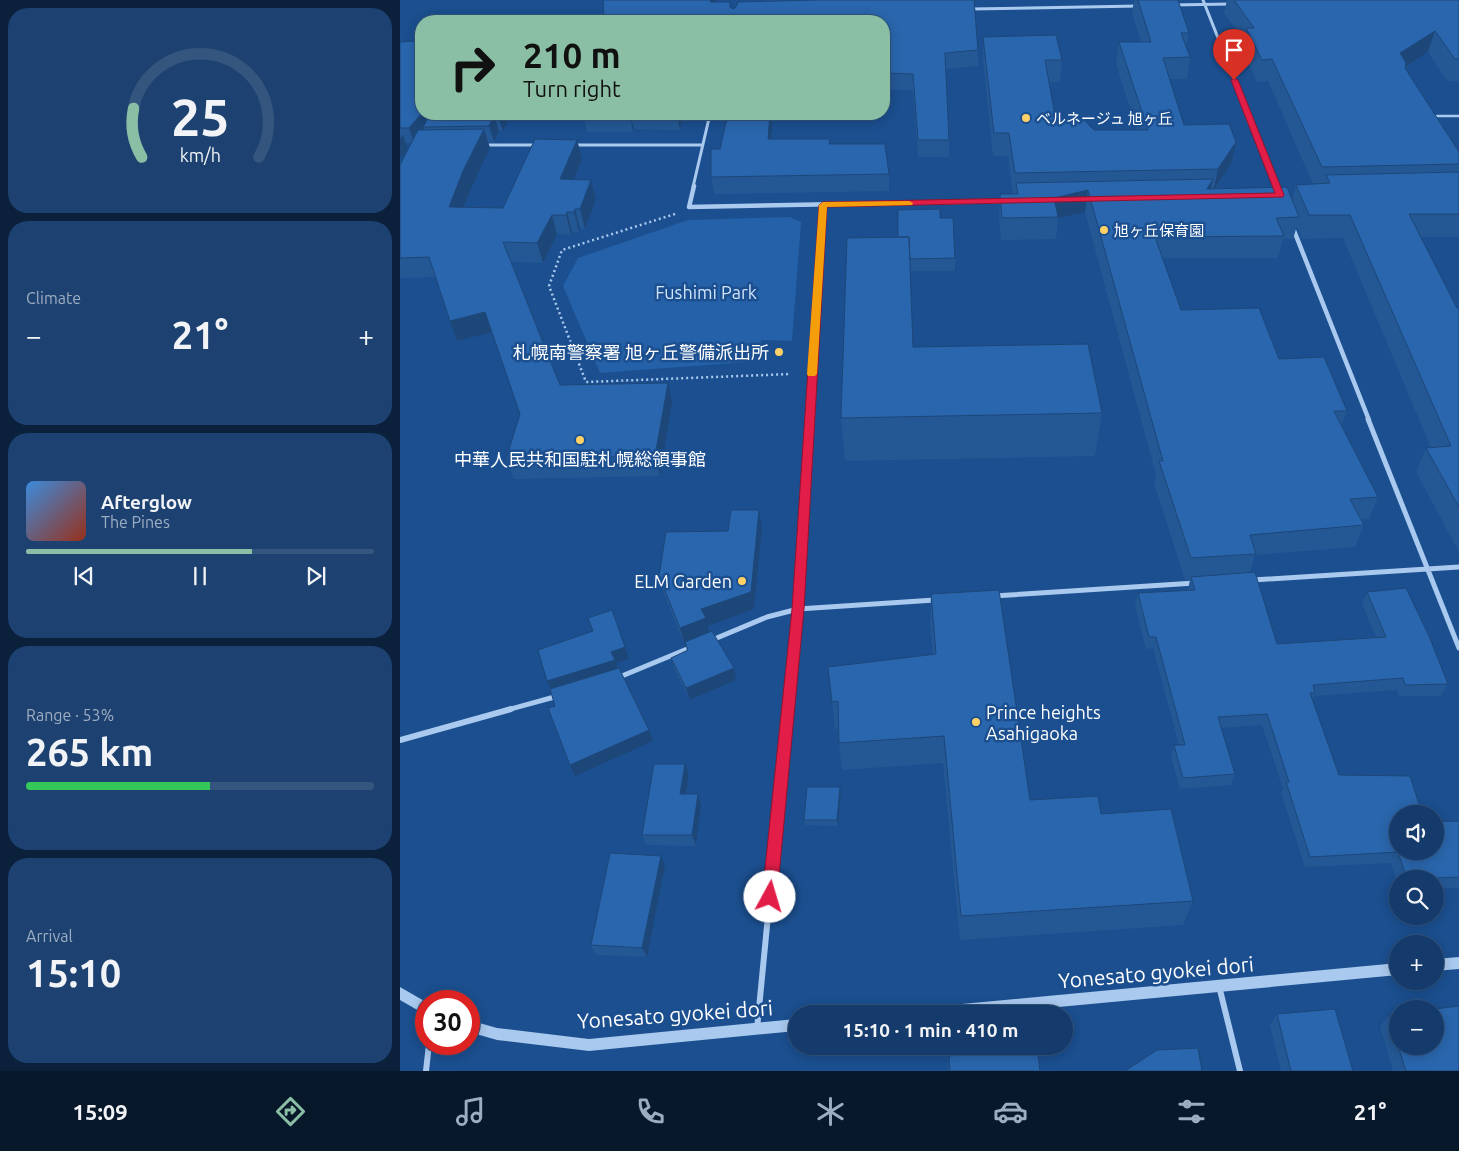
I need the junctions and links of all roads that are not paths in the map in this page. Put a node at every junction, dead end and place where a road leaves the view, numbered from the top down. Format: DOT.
graph roads {
  1 [pos="1204,2"];
  2 [pos="1234,4"];
  3 [pos="1171,5"];
  4 [pos="1141,6"];
  5 [pos="964,9"];
  6 [pos="1437,116"];
  7 [pos="1459,116"];
  8 [pos="708,120"];
  9 [pos="477,145"];
  10 [pos="544,145"];
  11 [pos="564,145"];
  12 [pos="702,145"];
  13 [pos="1271,195"];
  14 [pos="1280,195"];
  15 [pos="1287,195"];
  16 [pos="1012,201"];
  17 [pos="1282,202"];
  18 [pos="823,205"];
  19 [pos="1290,220"];
  20 [pos="1459,567"];
  21 [pos="1428,569"];
  22 [pos="1243,580"];
  23 [pos="1203,583"];
  24 [pos="983,597"];
  25 [pos="943,599"];
  26 [pos="798,609"];
  27 [pos="1459,648"];
  28 [pos="610,681"];
  29 [pos="562,694"];
  30 [pos="400,740"];
  31 [pos="1459,963"];
  32 [pos="1444,964"];
  33 [pos="1389,970"];
  34 [pos="1219,986"];
  35 [pos="400,993"];
  36 [pos="415,1002"];
  37 [pos="1015,1005"];
  38 [pos="788,1026"];
  39 [pos="480,1029"];
  40 [pos="757,1029"];
  41 [pos="428,1055"];
  42 [pos="426,1071"];
  43 [pos="1240,1071"];
  1 -- 2 [label="street"];
  1 -- 3 [label="street"];
  1 -- 14 [label="street"];
  4 -- 5 [label="street"];
  6 -- 7 [label="lane"];
  8 -- 12 [label="street"];
  9 -- 10 [label="street"];
  11 -- 12 [label="street"];
  12 -- 18 [label="street"];
  13 -- 14 [label="street"];
  14 -- 15 [label="street"];
  14 -- 17 [label="street"];
  16 -- 18 [label="street"];
  18 -- 26 [label="street"];
  19 -- 21 [label="street"];
  20 -- 21 [label="street"];
  21 -- 22 [label="street"];
  21 -- 27 [label="street"];
  23 -- 24 [label="street"];
  25 -- 26 [label="street"];
  26 -- 28 [label="street"];
  26 -- 40 [label="street"];
  29 -- 30 [label="street"];
  31 -- 32 [label="street"];
  33 -- 34 [label="street, Yonesato gyokei dori"];
  34 -- 37 [label="street, Yonesato gyokei dori"];
  34 -- 43 [label="street"];
  35 -- 36 [label="street"];
  38 -- 40 [label="street, Yonesato gyokei dori"];
  39 -- 40 [label="street, Yonesato gyokei dori"];
  41 -- 42 [label="street"];
}
